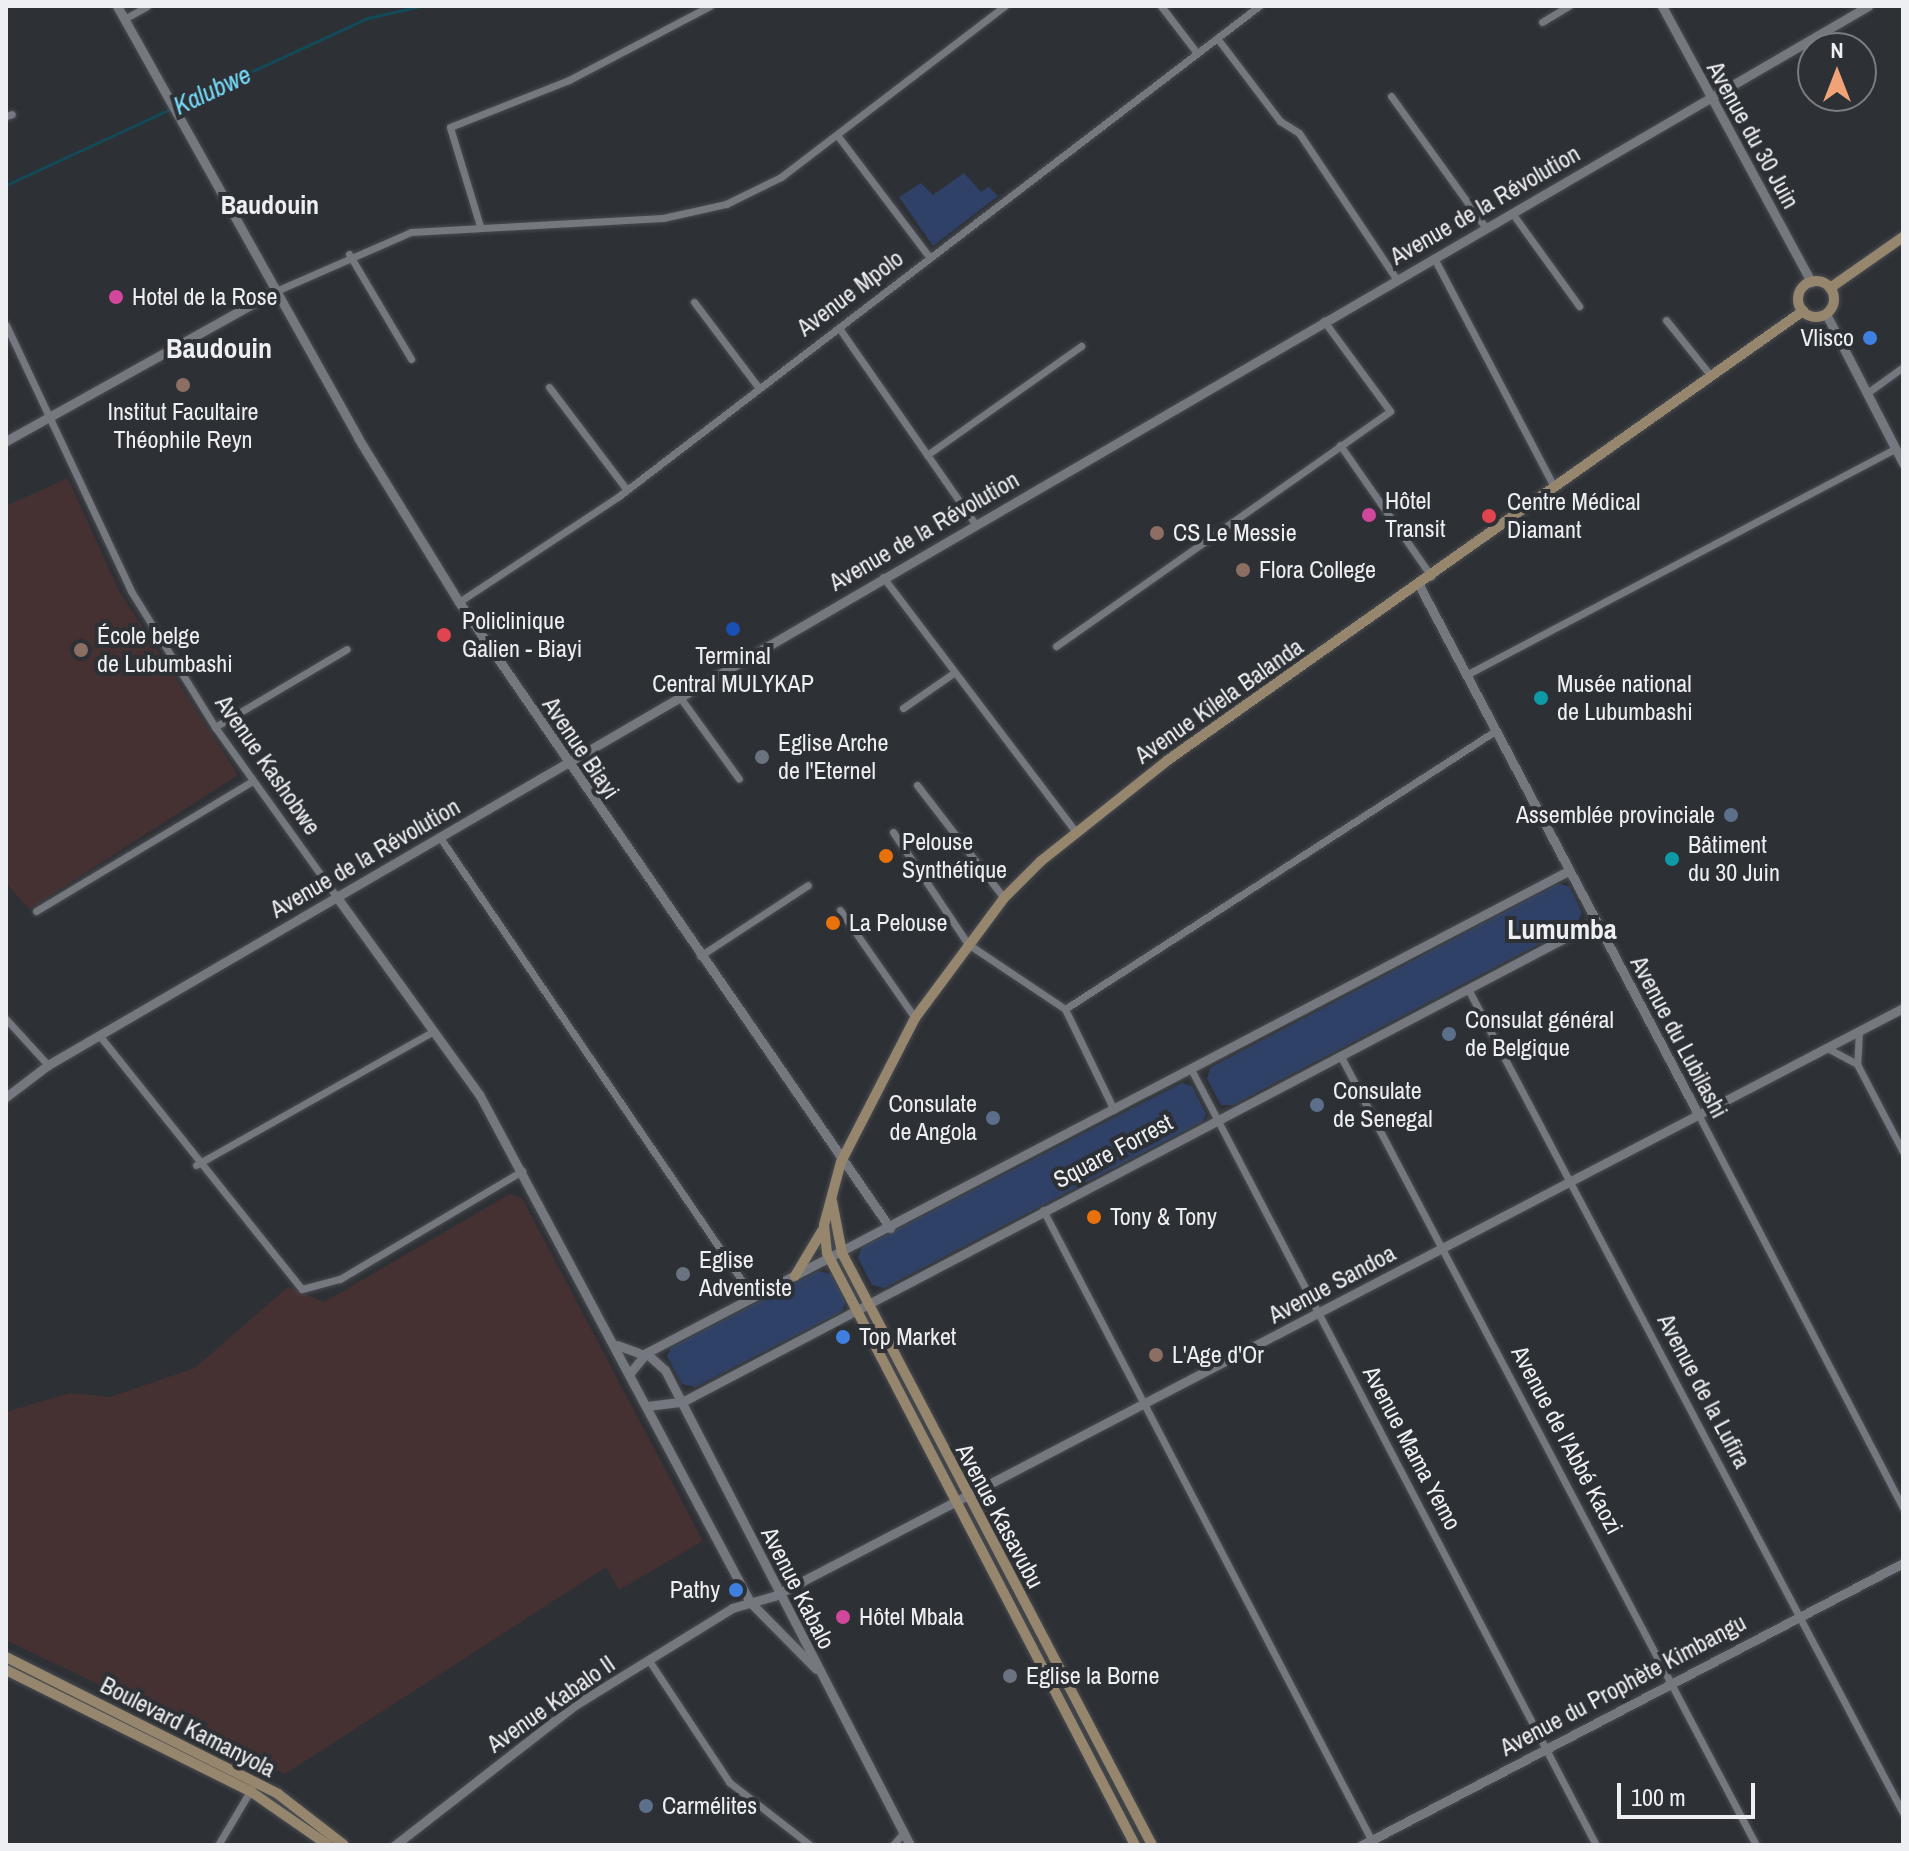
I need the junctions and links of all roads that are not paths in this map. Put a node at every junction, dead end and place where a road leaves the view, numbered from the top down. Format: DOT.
graph roads {
  1 [pos="117,6"];
  2 [pos="147,6"];
  3 [pos="710,6"];
  4 [pos="1005,6"];
  5 [pos="1161,6"];
  6 [pos="1259,6"];
  7 [pos="1569,6"];
  8 [pos="1662,6"];
  9 [pos="1868,6"];
  10 [pos="124,19"];
  11 [pos="1542,22"];
  12 [pos="1217,38"];
  13 [pos="1197,53"];
  14 [pos="1391,96"];
  15 [pos="1709,97"];
  16 [pos="837,135"];
  17 [pos="1512,213"];
  18 [pos="480,226"];
  19 [pos="1486,228"];
  20 [pos="1903,237"];
  21 [pos="349,254"];
  22 [pos="930,258"];
  23 [pos="1434,258"];
  24 [pos="1397,280"];
  25 [pos="1811,282"];
  26 [pos="1830,288"];
  27 [pos="276,291"];
  28 [pos="694,302"];
  29 [pos="1579,306"];
  30 [pos="1803,311"];
  31 [pos="1826,314"];
  32 [pos="1666,320"];
  33 [pos="1324,321"];
  34 [pos="6,325"];
  35 [pos="839,328"];
  36 [pos="1081,346"];
  37 [pos="411,359"];
  38 [pos="1903,367"];
  39 [pos="1711,376"];
  40 [pos="549,387"];
  41 [pos="758,387"];
  42 [pos="1867,393"];
  43 [pos="49,417"];
  44 [pos="6,441"];
  45 [pos="1340,445"];
  46 [pos="1895,449"];
  47 [pos="927,455"];
  48 [pos="1903,463"];
  49 [pos="1554,487"];
  50 [pos="627,490"];
  51 [pos="975,524"];
  52 [pos="1431,576"];
  53 [pos="883,577"];
  54 [pos="1419,585"];
  55 [pos="459,602"];
  56 [pos="1056,646"];
  57 [pos="347,649"];
  58 [pos="955,672"];
  59 [pos="1466,675"];
  60 [pos="679,696"];
  61 [pos="903,708"];
  62 [pos="215,727"];
  63 [pos="1495,731"];
  64 [pos="567,763"];
  65 [pos="739,779"];
  66 [pos="252,781"];
  67 [pos="917,785"];
  68 [pos="1075,831"];
  69 [pos="893,832"];
  70 [pos="441,839"];
  71 [pos="1568,871"];
  72 [pos="808,885"];
  73 [pos="336,896"];
  74 [pos="1004,898"];
  75 [pos="840,910"];
  76 [pos="36,911"];
  77 [pos="1595,922"];
  78 [pos="968,944"];
  79 [pos="700,956"];
  80 [pos="1468,989"];
  81 [pos="1903,1008"];
  82 [pos="1065,1009"];
  83 [pos="915,1018"];
  84 [pos="6,1019"];
  85 [pos="1859,1031"];
  86 [pos="432,1032"];
  87 [pos="99,1035"];
  88 [pos="1827,1048"];
  89 [pos="1340,1055"];
  90 [pos="1857,1064"];
  91 [pos="48,1065"];
  92 [pos="1192,1071"];
  93 [pos="6,1097"];
  94 [pos="1114,1110"];
  95 [pos="1698,1114"];
  96 [pos="1218,1119"];
  97 [pos="1903,1152"];
  98 [pos="841,1162"];
  99 [pos="196,1165"];
  100 [pos="522,1171"];
  101 [pos="1571,1181"];
  102 [pos="831,1199"];
  103 [pos="1043,1210"];
  104 [pos="890,1228"];
  105 [pos="823,1229"];
  106 [pos="1443,1247"];
  107 [pos="842,1253"];
  108 [pos="830,1259"];
  109 [pos="795,1276"];
  110 [pos="753,1297"];
  111 [pos="868,1303"];
  112 [pos="857,1309"];
  113 [pos="1320,1314"];
  114 [pos="613,1343"];
  115 [pos="645,1354"];
  116 [pos="630,1373"];
  117 [pos="682,1402"];
  118 [pos="1144,1405"];
  119 [pos="647,1406"];
  120 [pos="962,1499"];
  121 [pos="1903,1508"];
  122 [pos="1903,1563"];
  123 [pos="779,1594"];
  124 [pos="750,1602"];
  125 [pos="1800,1615"];
  126 [pos="6,1657"];
  127 [pos="650,1662"];
  128 [pos="816,1669"];
  129 [pos="6,1670"];
  130 [pos="1671,1683"];
  131 [pos="56,1688"];
  132 [pos="1546,1748"];
  133 [pos="252,1787"];
  134 [pos="1903,1813"];
  135 [pos="903,1833"];
  136 [pos="1373,1842"];
  137 [pos="218,1845"];
  138 [pos="328,1845"];
  139 [pos="344,1845"];
  140 [pos="395,1845"];
  141 [pos="810,1845"];
  142 [pos="893,1845"];
  143 [pos="910,1845"];
  144 [pos="1135,1845"];
  145 [pos="1152,1845"];
  146 [pos="1362,1845"];
  147 [pos="1596,1845"];
  148 [pos="1756,1845"];
  1 -- 10 [label="street, Avenue Biayi"];
  2 -- 10 [label="street"];
  3 -- 18 [label="street"];
  4 -- 16 [label="street"];
  5 -- 13 [label="street"];
  6 -- 12 [label="street, Avenue Mpolo"];
  7 -- 11 [label="street"];
  8 -- 15 [label="street, Avenue du 30 Juin"];
  9 -- 15 [label="street, Avenue de la Révolution"];
  10 -- 27 [label="street, Avenue Biayi"];
  12 -- 13 [label="street, Avenue Mpolo"];
  12 -- 24 [label="street"];
  13 -- 22 [label="street, Avenue Mpolo"];
  14 -- 19 [label="street"];
  15 -- 17 [label="street, Avenue de la Révolution"];
  15 -- 25 [label="street, Avenue du 30 Juin"];
  16 -- 18 [label="street"];
  16 -- 22 [label="street"];
  17 -- 19 [label="street, Avenue de la Révolution"];
  17 -- 29 [label="street"];
  18 -- 21 [label="street"];
  19 -- 23 [label="street, Avenue de la Révolution"];
  20 -- 26 [label="main road"];
  21 -- 27 [label="street"];
  21 -- 37 [label="street"];
  22 -- 35 [label="street, Avenue Mpolo"];
  23 -- 24 [label="street, Avenue de la Révolution"];
  23 -- 49 [label="street"];
  24 -- 33 [label="street, Avenue de la Révolution"];
  25 -- 26 [label="main road"];
  25 -- 30 [label="main road"];
  26 -- 31 [label="main road"];
  27 -- 43 [label="street"];
  27 -- 55 [label="street, Avenue Biayi"];
  28 -- 41 [label="street"];
  30 -- 31 [label="main road"];
  30 -- 39 [label="main road, Avenue Kilela Balanda"];
  31 -- 42 [label="street"];
  32 -- 39 [label="street"];
  33 -- 45 [label="street"];
  33 -- 51 [label="street, Avenue de la Révolution"];
  34 -- 43 [label="street, Avenue Kashobwe"];
  35 -- 41 [label="street, Avenue Mpolo"];
  35 -- 47 [label="street"];
  36 -- 47 [label="street"];
  38 -- 42 [label="street"];
  39 -- 49 [label="main road, Avenue Kilela Balanda"];
  40 -- 50 [label="street"];
  41 -- 50 [label="street, Avenue Mpolo"];
  42 -- 46 [label="street"];
  43 -- 44 [label="street"];
  43 -- 62 [label="street, Avenue Kashobwe"];
  45 -- 52 [label="street"];
  45 -- 56 [label="street"];
  46 -- 48 [label="street"];
  46 -- 59 [label="street"];
  47 -- 51 [label="street"];
  49 -- 52 [label="main road, Avenue Kilela Balanda"];
  50 -- 55 [label="street, Avenue Mpolo"];
  51 -- 53 [label="street, Avenue de la Révolution"];
  52 -- 54 [label="main road, Avenue Kilela Balanda"];
  53 -- 58 [label="street"];
  53 -- 60 [label="street, Avenue de la Révolution"];
  54 -- 59 [label="street, Avenue du Lubilashi"];
  54 -- 68 [label="main road, Avenue Kilela Balanda"];
  55 -- 64 [label="street, Avenue Biayi"];
  57 -- 62 [label="street"];
  58 -- 61 [label="street"];
  58 -- 68 [label="street"];
  59 -- 63 [label="street, Avenue du Lubilashi"];
  60 -- 64 [label="street, Avenue de la Révolution"];
  60 -- 65 [label="street"];
  62 -- 66 [label="street, Avenue Kashobwe"];
  63 -- 71 [label="street, Avenue du Lubilashi"];
  63 -- 82 [label="street"];
  64 -- 70 [label="street, Avenue de la Révolution"];
  64 -- 79 [label="street, Avenue Biayi"];
  66 -- 73 [label="street, Avenue Kashobwe"];
  66 -- 76 [label="street"];
  67 -- 74 [label="street"];
  68 -- 74 [label="main road, Avenue Kilela Balanda"];
  69 -- 78 [label="street"];
  70 -- 73 [label="street, Avenue de la Révolution"];
  70 -- 110 [label="street"];
  71 -- 77 [label="street, Avenue du Lubilashi"];
  71 -- 92 [label="street, Square Forrest"];
  72 -- 79 [label="street"];
  73 -- 86 [label="street, Avenue Kashobwe"];
  73 -- 87 [label="street, Avenue de la Révolution"];
  74 -- 78 [label="main road, Avenue Kilela Balanda"];
  75 -- 83 [label="street"];
  77 -- 80 [label="street, Square Forrest"];
  77 -- 95 [label="street, Avenue du Lubilashi"];
  78 -- 82 [label="street"];
  78 -- 83 [label="main road, Avenue Kilela Balanda"];
  79 -- 98 [label="street, Avenue Biayi"];
  80 -- 89 [label="street, Square Forrest"];
  80 -- 101 [label="street, Avenue de la Lufira"];
  81 -- 85 [label="street, Avenue Sandoa"];
  82 -- 94 [label="street"];
  83 -- 98 [label="main road, Avenue Kilela Balanda"];
  84 -- 91 [label="street"];
  85 -- 88 [label="street, Avenue Sandoa"];
  85 -- 90 [label="street"];
  86 -- 99 [label="street"];
  86 -- 100 [label="street, Avenue Kashobwe"];
  87 -- 91 [label="street, Avenue de la Révolution"];
  87 -- 99 [label="street"];
  88 -- 90 [label="street"];
  88 -- 95 [label="street, Avenue Sandoa"];
  89 -- 96 [label="street, Square Forrest"];
  89 -- 106 [label="street, Avenue de l'Abbé Kaozi"];
  90 -- 97 [label="street"];
  91 -- 93 [label="street, Avenue de la Révolution"];
  92 -- 94 [label="street, Square Forrest"];
  92 -- 96 [label="street, Avenue Mama Yemo"];
  94 -- 104 [label="street, Square Forrest"];
  95 -- 101 [label="street, Avenue Sandoa"];
  95 -- 121 [label="street, Avenue du Lubilashi"];
  96 -- 103 [label="street, Square Forrest"];
  96 -- 113 [label="street, Avenue Mama Yemo"];
  98 -- 102 [label="main road, Avenue Kilela Balanda"];
  98 -- 104 [label="street, Avenue Biayi"];
  99 -- 100 [label="street"];
  100 -- 114 [label="street, Avenue Kashobwe"];
  101 -- 106 [label="street, Avenue Sandoa"];
  101 -- 125 [label="street, Avenue de la Lufira"];
  102 -- 105 [label="main road, Avenue Kilela Balanda"];
  102 -- 107 [label="main road, Avenue Kasavubu"];
  103 -- 111 [label="street, Square Forrest"];
  103 -- 118 [label="street"];
  104 -- 107 [label="street, Square Forrest"];
  105 -- 108 [label="main road, Avenue Kilela Balanda"];
  105 -- 109 [label="main road"];
  106 -- 113 [label="street, Avenue Sandoa"];
  106 -- 130 [label="street, Avenue de l'Abbé Kaozi"];
  107 -- 108 [label="street, Square Forrest"];
  107 -- 111 [label="main road, Avenue Kasavubu"];
  108 -- 109 [label="street, Square Forrest"];
  108 -- 112 [label="main road, Avenue Kasavubu"];
  109 -- 110 [label="street, Square Forrest"];
  110 -- 115 [label="street, Square Forrest"];
  111 -- 112 [label="street, Square Forrest"];
  111 -- 120 [label="main road, Avenue Kasavubu"];
  112 -- 117 [label="street, Square Forrest"];
  112 -- 120 [label="main road, Avenue Kasavubu"];
  113 -- 118 [label="street, Avenue Sandoa"];
  113 -- 132 [label="street, Avenue Mama Yemo"];
  114 -- 115 [label="street"];
  114 -- 116 [label="street, Avenue Kashobwe"];
  115 -- 116 [label="street, Square Forrest"];
  115 -- 117 [label="street, Avenue Kabalo"];
  116 -- 119 [label="street, Avenue Kabalo"];
  117 -- 119 [label="street, Square Forrest"];
  117 -- 123 [label="street, Avenue Kabalo"];
  118 -- 120 [label="street, Avenue Sandoa"];
  118 -- 136 [label="street"];
  119 -- 124 [label="street, Avenue Kabalo"];
  120 -- 123 [label="street, Avenue Sandoa"];
  120 -- 144 [label="main road, Avenue Kasavubu"];
  120 -- 145 [label="main road, Avenue Kasavubu"];
  122 -- 125 [label="street, Avenue du Prophète Kimbangu"];
  123 -- 124 [label="street, Avenue Sandoa"];
  123 -- 128 [label="street, Avenue Kabalo"];
  124 -- 127 [label="street, Avenue Sandoa"];
  124 -- 128 [label="street, Avenue Kabalo"];
  125 -- 130 [label="street, Avenue du Prophète Kimbangu"];
  125 -- 134 [label="street, Avenue de la Lufira"];
  126 -- 131 [label="main road, Boulevard Kamanyola"];
  127 -- 140 [label="street, Avenue Kabalo II"];
  127 -- 141 [label="street, Avenue Kabalo II"];
  128 -- 135 [label="street, Avenue Kabalo"];
  129 -- 131 [label="main road, Boulevard Kamanyola"];
  130 -- 132 [label="street, Avenue du Prophète Kimbangu"];
  130 -- 148 [label="street, Avenue de l'Abbé Kaozi"];
  131 -- 133 [label="main road, Boulevard Kamanyola"];
  132 -- 136 [label="street, Avenue du Prophète Kimbangu"];
  132 -- 147 [label="street, Avenue Mama Yemo"];
  133 -- 137 [label="street"];
  133 -- 138 [label="main road, Boulevard Kamanyola"];
  133 -- 139 [label="main road, Boulevard Kamanyola"];
  135 -- 142 [label="street"];
  135 -- 143 [label="street, Avenue Kabalo"];
  136 -- 146 [label="street, Avenue du Prophète Kimbangu"];
}
